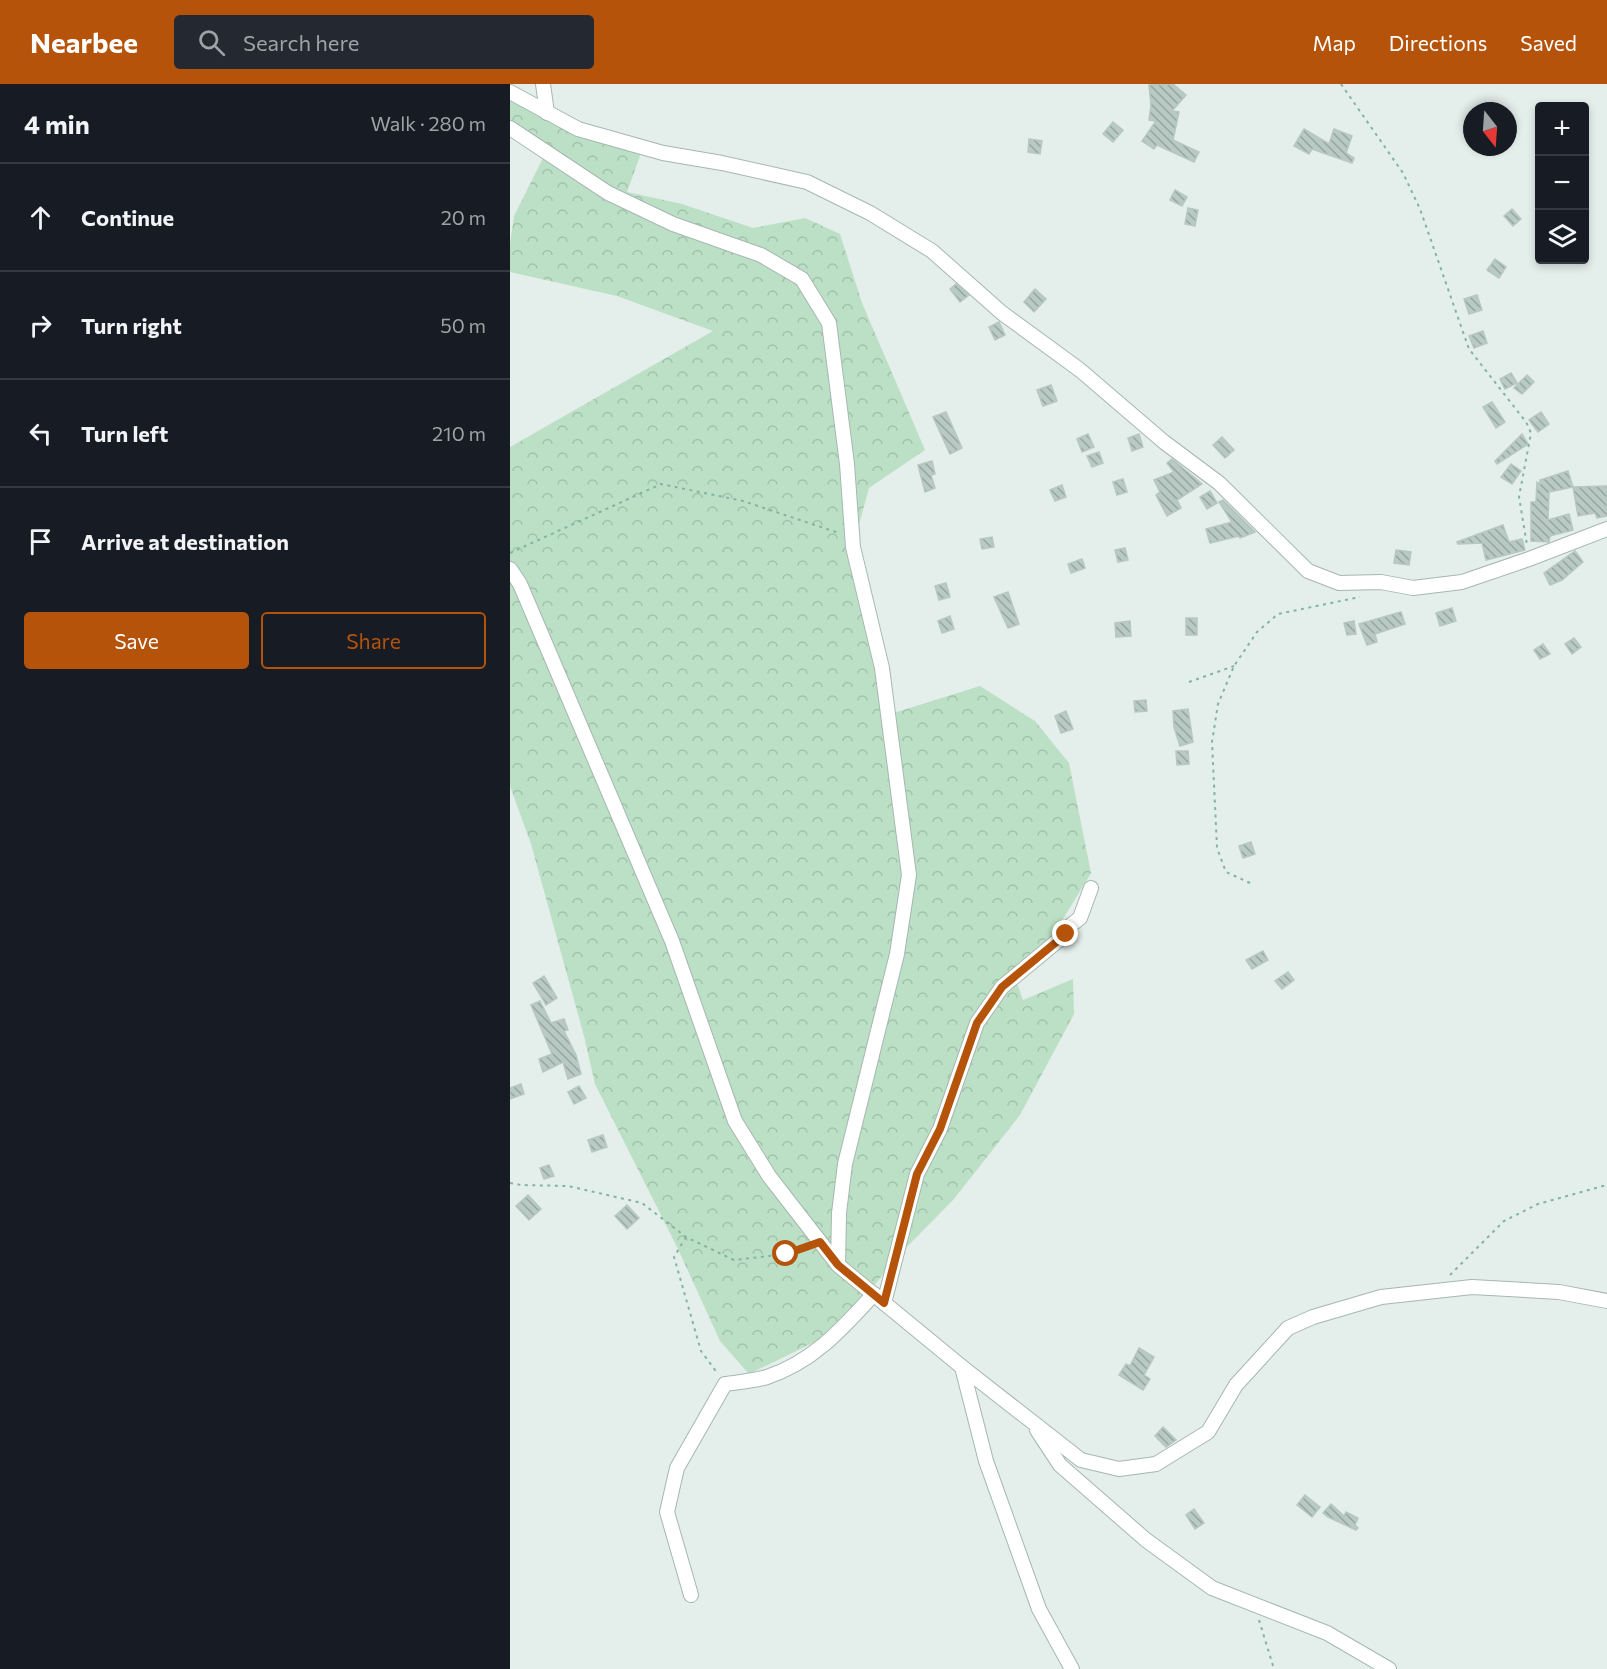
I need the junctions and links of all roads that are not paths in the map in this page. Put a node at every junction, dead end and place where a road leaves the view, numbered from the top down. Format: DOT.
graph roads {
  1 [pos="543,84"];
  2 [pos="510,92"];
  3 [pos="547,113"];
  4 [pos="510,128"];
  5 [pos="1607,529"];
  6 [pos="510,569"];
  7 [pos="1091,888"];
  8 [pos="838,1265"];
  9 [pos="879,1299"];
  10 [pos="1607,1301"];
  11 [pos="962,1367"];
  12 [pos="1030,1420"];
  13 [pos="692,1595"];
  14 [pos="1072,1669"];
  15 [pos="1389,1669"];
  1 -- 3 [label="street"];
  2 -- 3 [label="street"];
  3 -- 5 [label="street"];
  4 -- 8 [label="street"];
  6 -- 8 [label="street"];
  7 -- 9 [label="street"];
  8 -- 9 [label="street"];
  9 -- 11 [label="street"];
  9 -- 13 [label="street"];
  10 -- 12 [label="street"];
  11 -- 12 [label="street"];
  11 -- 14 [label="street"];
  12 -- 15 [label="street"];
}
